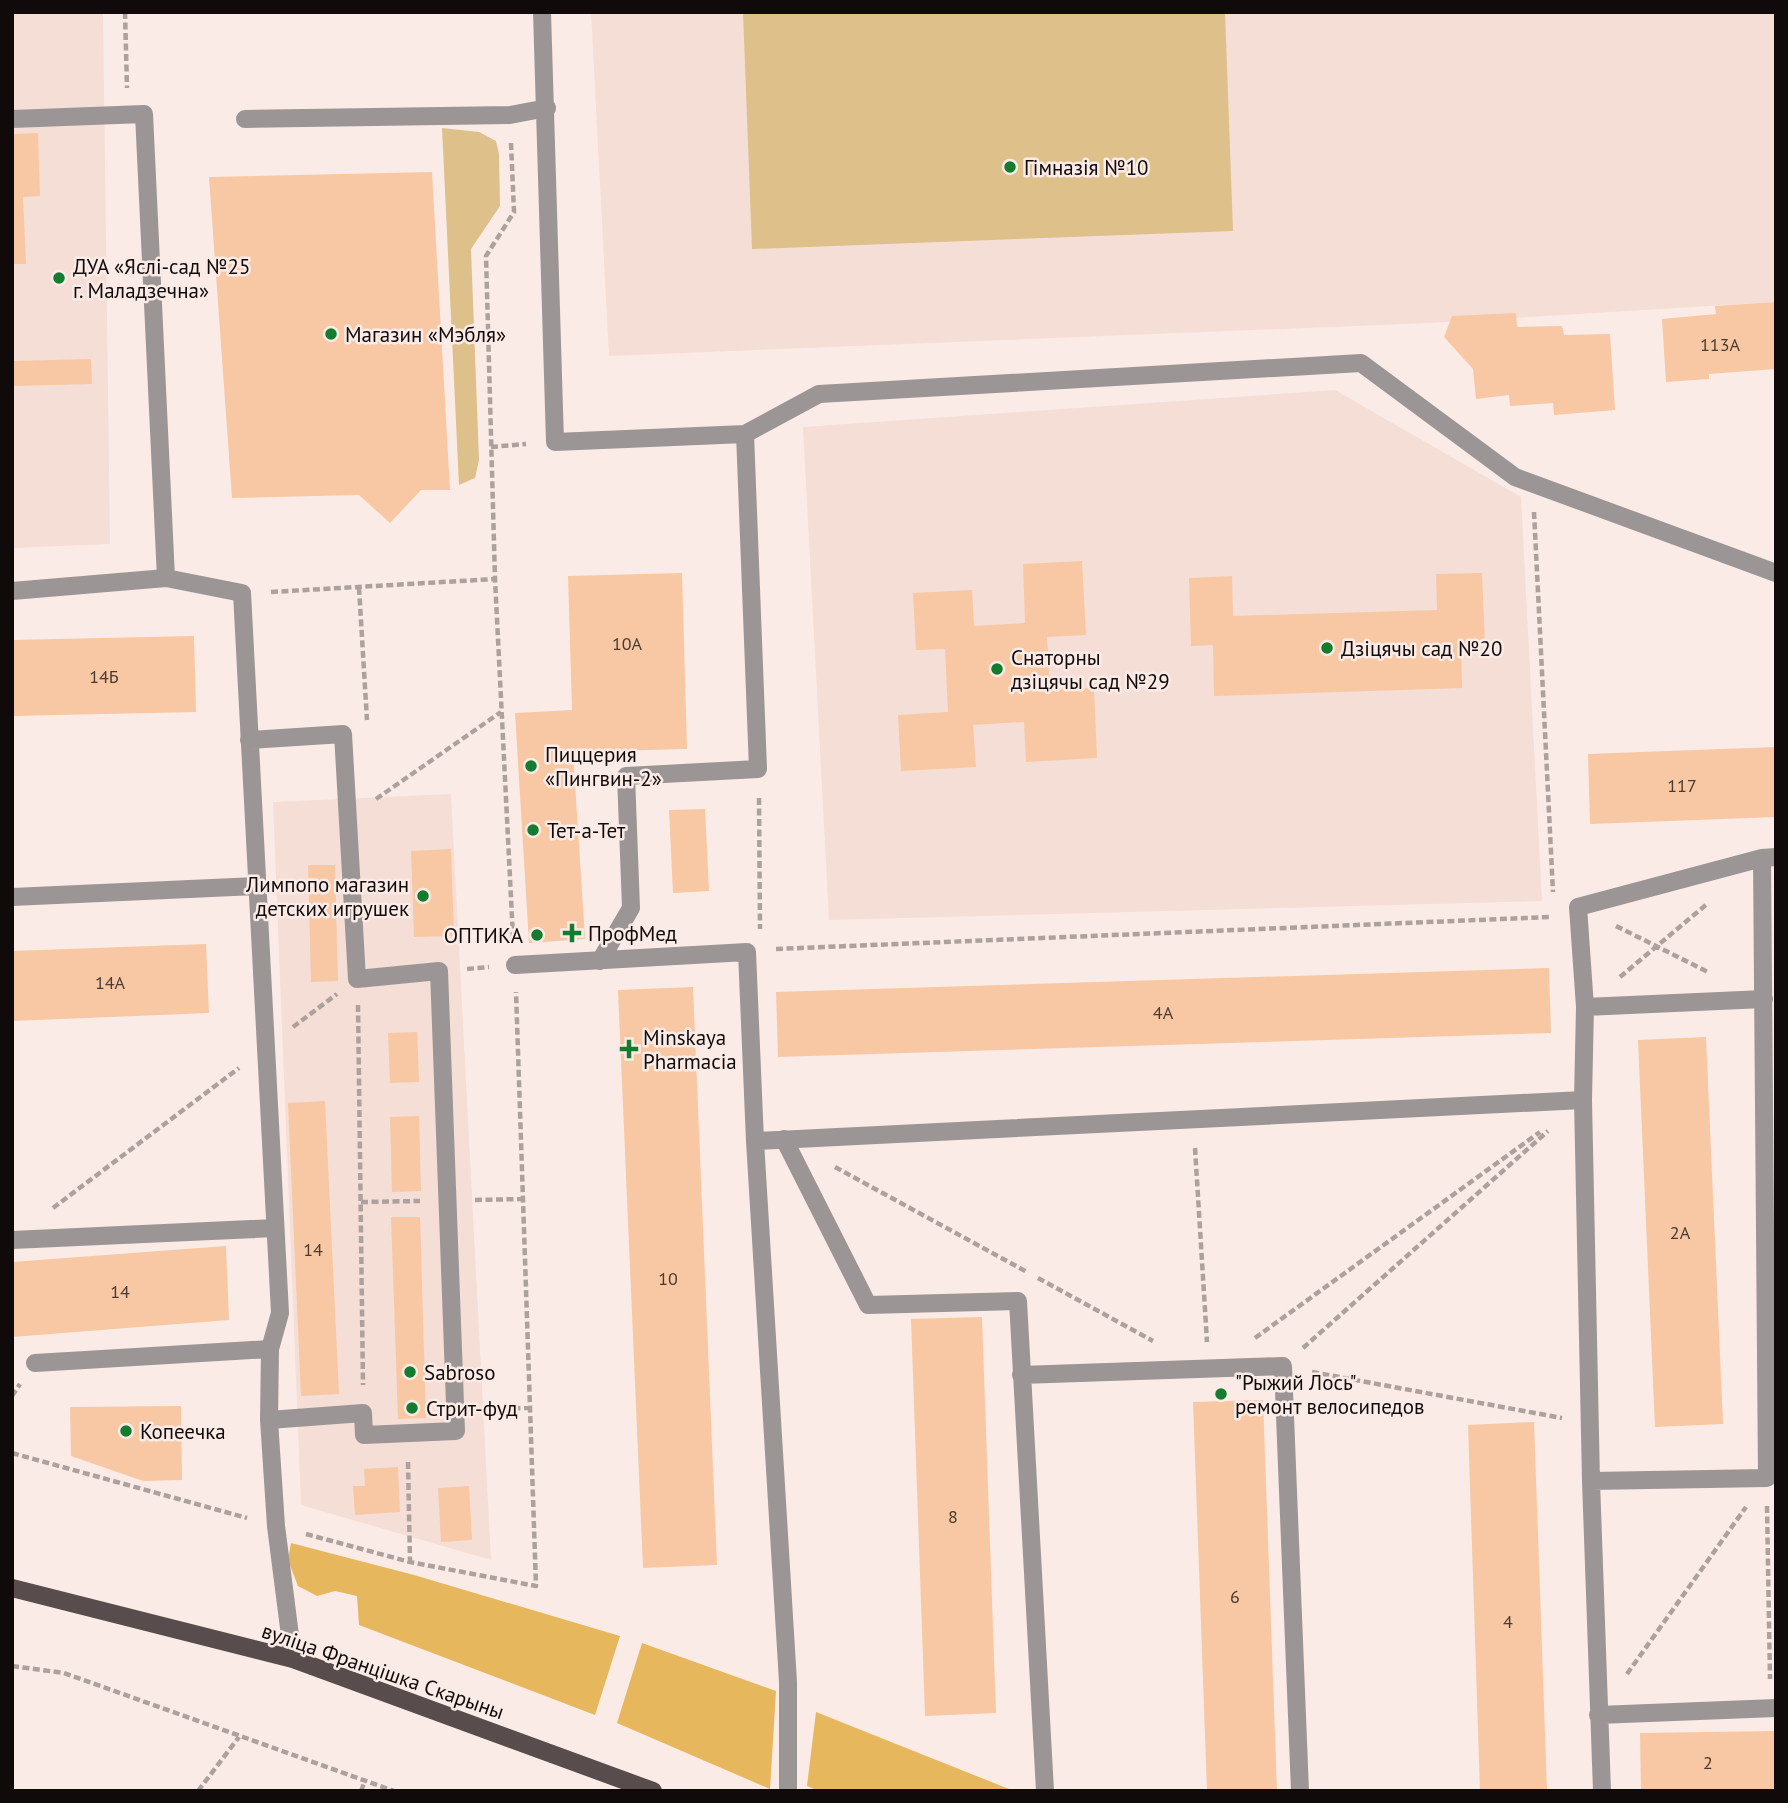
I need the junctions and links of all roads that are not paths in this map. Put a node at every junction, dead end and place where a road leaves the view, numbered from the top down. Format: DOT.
graph roads {
  1 [pos="542,12"];
  2 [pos="547,108"];
  3 [pos="12,119"];
  4 [pos="245,119"];
  5 [pos="745,434"];
  6 [pos="1776,573"];
  7 [pos="166,578"];
  8 [pos="12,591"];
  9 [pos="249,740"];
  10 [pos="1769,858"];
  11 [pos="257,886"];
  12 [pos="12,897"];
  13 [pos="600,961"];
  14 [pos="515,965"];
  15 [pos="1764,999"];
  16 [pos="1585,1007"];
  17 [pos="1583,1100"];
  18 [pos="784,1139"];
  19 [pos="755,1141"];
  20 [pos="275,1228"];
  21 [pos="12,1240"];
  22 [pos="270,1349"];
  23 [pos="35,1363"];
  24 [pos="1021,1375"];
  25 [pos="269,1420"];
  26 [pos="1591,1481"];
  27 [pos="12,1588"];
  28 [pos="293,1659"];
  29 [pos="1773,1708"];
  30 [pos="1598,1715"];
  31 [pos="647,1790"];
  32 [pos="788,1791"];
  33 [pos="1045,1791"];
  34 [pos="1300,1791"];
  35 [pos="1602,1791"];
  1 -- 2 [label="lane"];
  2 -- 4 [label="lane"];
  2 -- 5 [label="lane"];
  3 -- 7 [label="lane"];
  5 -- 6 [label="lane"];
  5 -- 13 [label="lane"];
  7 -- 8 [label="lane"];
  7 -- 9 [label="lane"];
  9 -- 11 [label="lane"];
  9 -- 25 [label="lane"];
  10 -- 15 [label="lane"];
  10 -- 16 [label="lane"];
  11 -- 12 [label="lane"];
  11 -- 20 [label="lane"];
  13 -- 14 [label="lane"];
  13 -- 19 [label="lane"];
  15 -- 16 [label="lane"];
  15 -- 26 [label="lane"];
  16 -- 17 [label="lane"];
  17 -- 18 [label="lane"];
  17 -- 26 [label="lane"];
  18 -- 19 [label="lane"];
  18 -- 24 [label="lane"];
  19 -- 32 [label="lane"];
  20 -- 21 [label="lane"];
  20 -- 22 [label="lane"];
  22 -- 23 [label="lane"];
  22 -- 25 [label="lane"];
  24 -- 33 [label="lane"];
  24 -- 34 [label="lane"];
  25 -- 28 [label="lane"];
  26 -- 30 [label="lane"];
  27 -- 28 [label="main road, вуліца Францішка Скарыны"];
  28 -- 31 [label="main road, вуліца Францішка Скарыны"];
  29 -- 30 [label="lane"];
  30 -- 35 [label="lane"];
}
